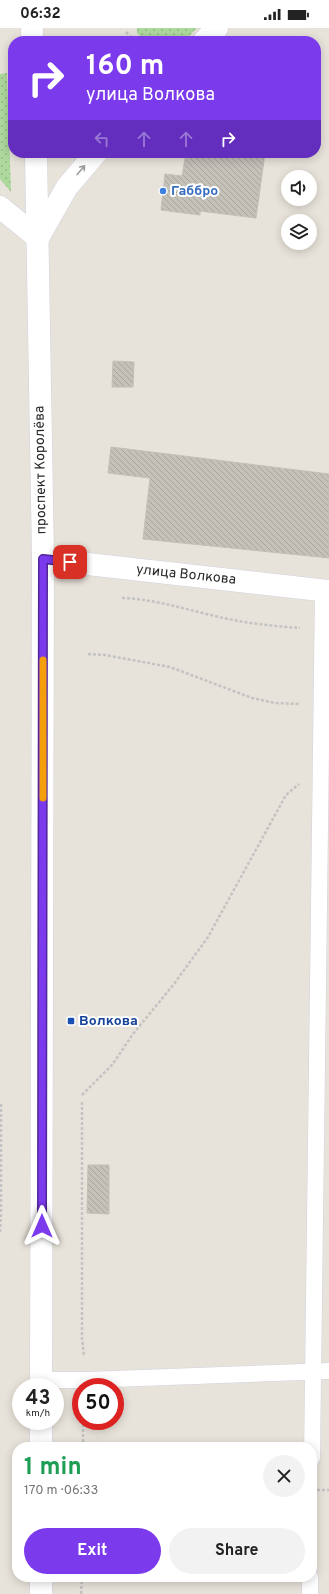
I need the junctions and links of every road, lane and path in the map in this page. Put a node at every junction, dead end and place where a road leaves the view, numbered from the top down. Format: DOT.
graph roads {
  1 [pos="218,28"];
  2 [pos="126,32"];
  3 [pos="130,36"];
  4 [pos="209,36"];
  5 [pos="36,158"];
  6 [pos="92,158"];
  7 [pos="0,207"];
  8 [pos="38,238"];
  9 [pos="43,559"];
  10 [pos="326,590"];
  11 [pos="122,598"];
  12 [pos="322,628"];
  13 [pos="88,654"];
  14 [pos="322,705"];
  15 [pos="324,756"];
  16 [pos="82,1095"];
  17 [pos="82,1102"];
  18 [pos="1,1104"];
  19 [pos="0,1232"];
  20 [pos="321,1372"];
  21 [pos="41,1378"];
  22 [pos="87,1378"];
  23 [pos="124,1379"];
  24 [pos="41,1430"];
  25 [pos="83,1430"];
  26 [pos="41,1442"];
  27 [pos="83,1442"];
  28 [pos="314,1442"];
  29 [pos="317,1490"];
  30 [pos="329,1490"];
  31 [pos="41,1582"];
  32 [pos="82,1582"];
  33 [pos="310,1582"];
  34 [pos="41,1594"];
  35 [pos="82,1594"];
  36 [pos="310,1594"];
  1 -- 4 [label="main road"];
  2 -- 3 [label="path"];
  5 -- 8 [label="main road, проспект Королёва"];
  8 -- 6 [label="main road, one-way"];
  7 -- 8 [label="main road"];
  8 -- 9 [label="main road, проспект Королёва"];
  9 -- 10 [label="main road, улица Волкова"];
  9 -- 21 [label="main road, проспект Королёва"];
  10 -- 12 [label="lane"];
  11 -- 12 [label="path"];
  12 -- 14 [label="lane"];
  13 -- 14 [label="path"];
  14 -- 15 [label="lane"];
  15 -- 16 [label="path"];
  15 -- 20 [label="lane"];
  17 -- 22 [label="path"];
  18 -- 19 [label="path"];
  20 -- 23 [label="lane"];
  20 -- 28 [label="lane"];
  24 -- 26 [label="main road"];
  25 -- 27 [label="path"];
  29 -- 30 [label="path"];
  31 -- 34 [label="main road"];
  32 -- 35 [label="path"];
  33 -- 36 [label="lane"];
}
